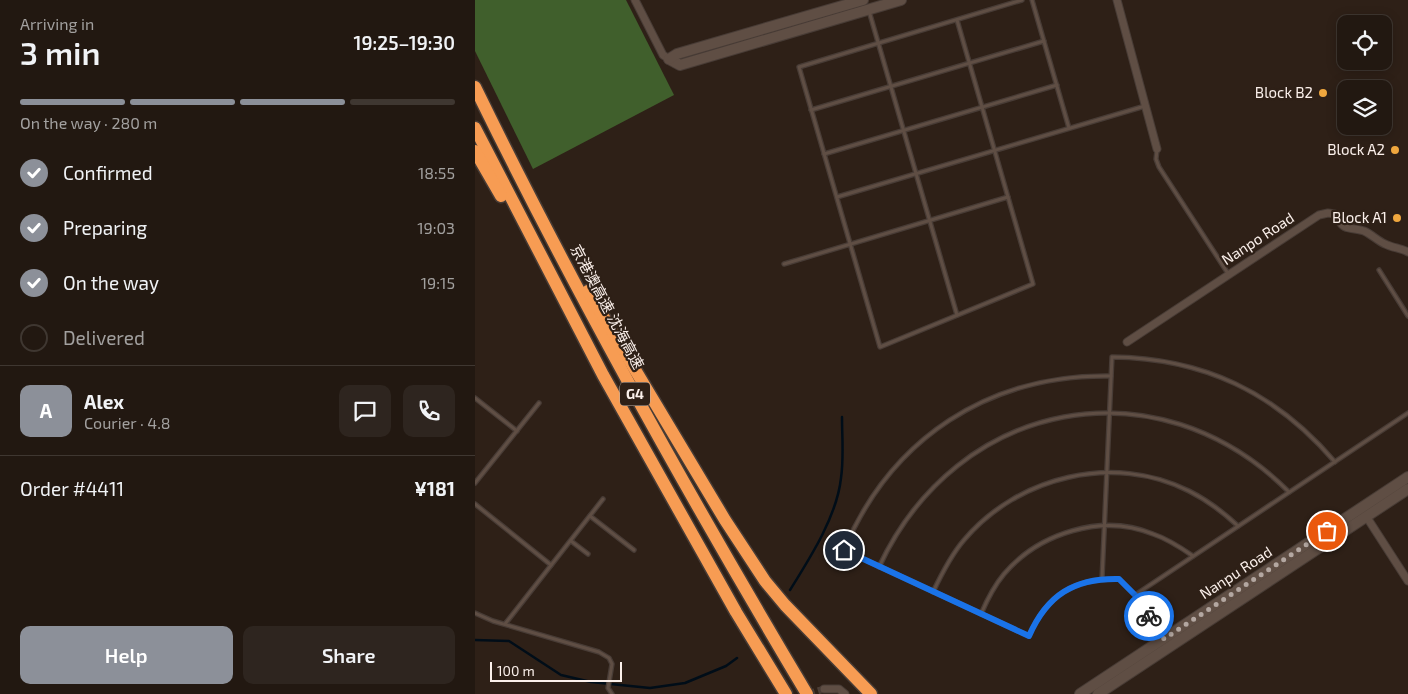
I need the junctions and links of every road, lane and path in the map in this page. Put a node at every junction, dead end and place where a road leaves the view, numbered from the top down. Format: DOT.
graph roads {
  1 [pos="635,0"];
  2 [pos="901,0"];
  3 [pos="1022,0"];
  4 [pos="1032,0"];
  5 [pos="1117,0"];
  6 [pos="866,5"];
  7 [pos="957,20"];
  8 [pos="1044,41"];
  9 [pos="878,44"];
  10 [pos="669,59"];
  11 [pos="969,63"];
  12 [pos="1057,85"];
  13 [pos="891,86"];
  14 [pos="475,87"];
  15 [pos="1145,106"];
  16 [pos="982,107"];
  17 [pos="811,110"];
  18 [pos="475,128"];
  19 [pos="1069,128"];
  20 [pos="903,130"];
  21 [pos="1157,149"];
  22 [pos="995,150"];
  23 [pos="475,151"];
  24 [pos="824,154"];
  25 [pos="508,155"];
  26 [pos="916,174"];
  27 [pos="1008,197"];
  28 [pos="837,198"];
  29 [pos="929,221"];
  30 [pos="850,244"];
  31 [pos="535,246"];
  32 [pos="1408,252"];
  33 [pos="784,264"];
  34 [pos="1379,270"];
  35 [pos="1229,275"];
  36 [pos="957,316"];
  37 [pos="1408,316"];
  38 [pos="1127,342"];
  39 [pos="1111,376"];
  40 [pos="475,398"];
  41 [pos="539,404"];
  42 [pos="1109,413"];
  43 [pos="1408,413"];
  44 [pos="517,431"];
  45 [pos="1335,462"];
  46 [pos="1107,472"];
  47 [pos="1408,477"];
  48 [pos="475,483"];
  49 [pos="1408,489"];
  50 [pos="1289,492"];
  51 [pos="603,499"];
  52 [pos="475,504"];
  53 [pos="590,516"];
  54 [pos="1366,516"];
  55 [pos="1104,526"];
  56 [pos="1239,526"];
  57 [pos="571,540"];
  58 [pos="634,550"];
  59 [pos="588,554"];
  60 [pos="1193,556"];
  61 [pos="551,565"];
  62 [pos="879,567"];
  63 [pos="1102,579"];
  64 [pos="1408,581"];
  65 [pos="933,592"];
  66 [pos="1135,595"];
  67 [pos="475,613"];
  68 [pos="981,614"];
  69 [pos="505,624"];
  70 [pos="1164,639"];
  71 [pos="824,689"];
  72 [pos="612,694"];
  73 [pos="786,694"];
  74 [pos="807,694"];
  75 [pos="845,694"];
  76 [pos="871,694"];
  77 [pos="1080,694"];
  78 [pos="1098,694"];
  1 -- 10 [label="street"];
  2 -- 6 [label="street"];
  3 -- 7 [label="lane"];
  4 -- 8 [label="lane"];
  5 -- 15 [label="street"];
  6 -- 9 [label="lane"];
  6 -- 10 [label="street"];
  7 -- 9 [label="lane"];
  7 -- 11 [label="lane"];
  8 -- 11 [label="lane"];
  8 -- 12 [label="lane"];
  9 -- 13 [label="lane"];
  9 -- 17 [label="lane"];
  11 -- 13 [label="lane"];
  11 -- 16 [label="lane"];
  12 -- 16 [label="lane"];
  12 -- 19 [label="lane"];
  13 -- 17 [label="lane"];
  13 -- 20 [label="lane"];
  14 -- 25 [label="highway, 京港澳高速 沈海高速 / G4"];
  15 -- 19 [label="lane"];
  15 -- 21 [label="street"];
  16 -- 20 [label="lane"];
  16 -- 22 [label="lane"];
  17 -- 24 [label="lane"];
  18 -- 31 [label="highway, G4"];
  19 -- 22 [label="lane"];
  20 -- 24 [label="lane"];
  20 -- 26 [label="lane"];
  21 -- 35 [label="lane"];
  22 -- 26 [label="lane"];
  22 -- 27 [label="lane"];
  23 -- 31 [label="highway"];
  24 -- 28 [label="lane"];
  25 -- 74 [label="highway, 京港澳高速 沈海高速 / G4"];
  25 -- 76 [label="highway"];
  26 -- 28 [label="lane"];
  26 -- 29 [label="lane"];
  27 -- 29 [label="lane"];
  27 -- 36 [label="lane"];
  28 -- 30 [label="lane"];
  29 -- 30 [label="lane"];
  29 -- 36 [label="lane"];
  30 -- 33 [label="lane"];
  30 -- 36 [label="lane"];
  31 -- 73 [label="highway, G4"];
  32 -- 35 [label="street, Nanpo Road"];
  34 -- 37 [label="lane"];
  35 -- 38 [label="street, Nanpo Road"];
  39 -- 42 [label="lane"];
  39 -- 45 [label="lane"];
  39 -- 62 [label="lane"];
  40 -- 44 [label="lane"];
  41 -- 44 [label="lane"];
  42 -- 46 [label="lane"];
  42 -- 50 [label="lane"];
  42 -- 62 [label="lane"];
  43 -- 45 [label="lane"];
  44 -- 48 [label="lane"];
  45 -- 50 [label="lane"];
  46 -- 55 [label="lane"];
  46 -- 56 [label="lane"];
  46 -- 65 [label="lane"];
  47 -- 70 [label="street, Nanpu Road"];
  49 -- 54 [label="street, Nanpu Road"];
  50 -- 56 [label="lane"];
  51 -- 53 [label="lane"];
  52 -- 61 [label="lane"];
  53 -- 57 [label="lane"];
  53 -- 58 [label="lane"];
  54 -- 64 [label="street"];
  54 -- 78 [label="street, Nanpu Road"];
  55 -- 60 [label="lane"];
  55 -- 63 [label="lane"];
  55 -- 68 [label="lane"];
  56 -- 60 [label="lane"];
  57 -- 59 [label="lane"];
  57 -- 61 [label="lane"];
  60 -- 66 [label="lane"];
  61 -- 69 [label="lane"];
  62 -- 65 [label="lane"];
  63 -- 66 [label="lane"];
  63 -- 68 [label="lane"];
  65 -- 68 [label="lane"];
  66 -- 70 [label="lane"];
  67 -- 69 [label="lane"];
  69 -- 72 [label="lane"];
  70 -- 77 [label="street, Nanpu Road"];
  71 -- 75 [label="street"];
}
